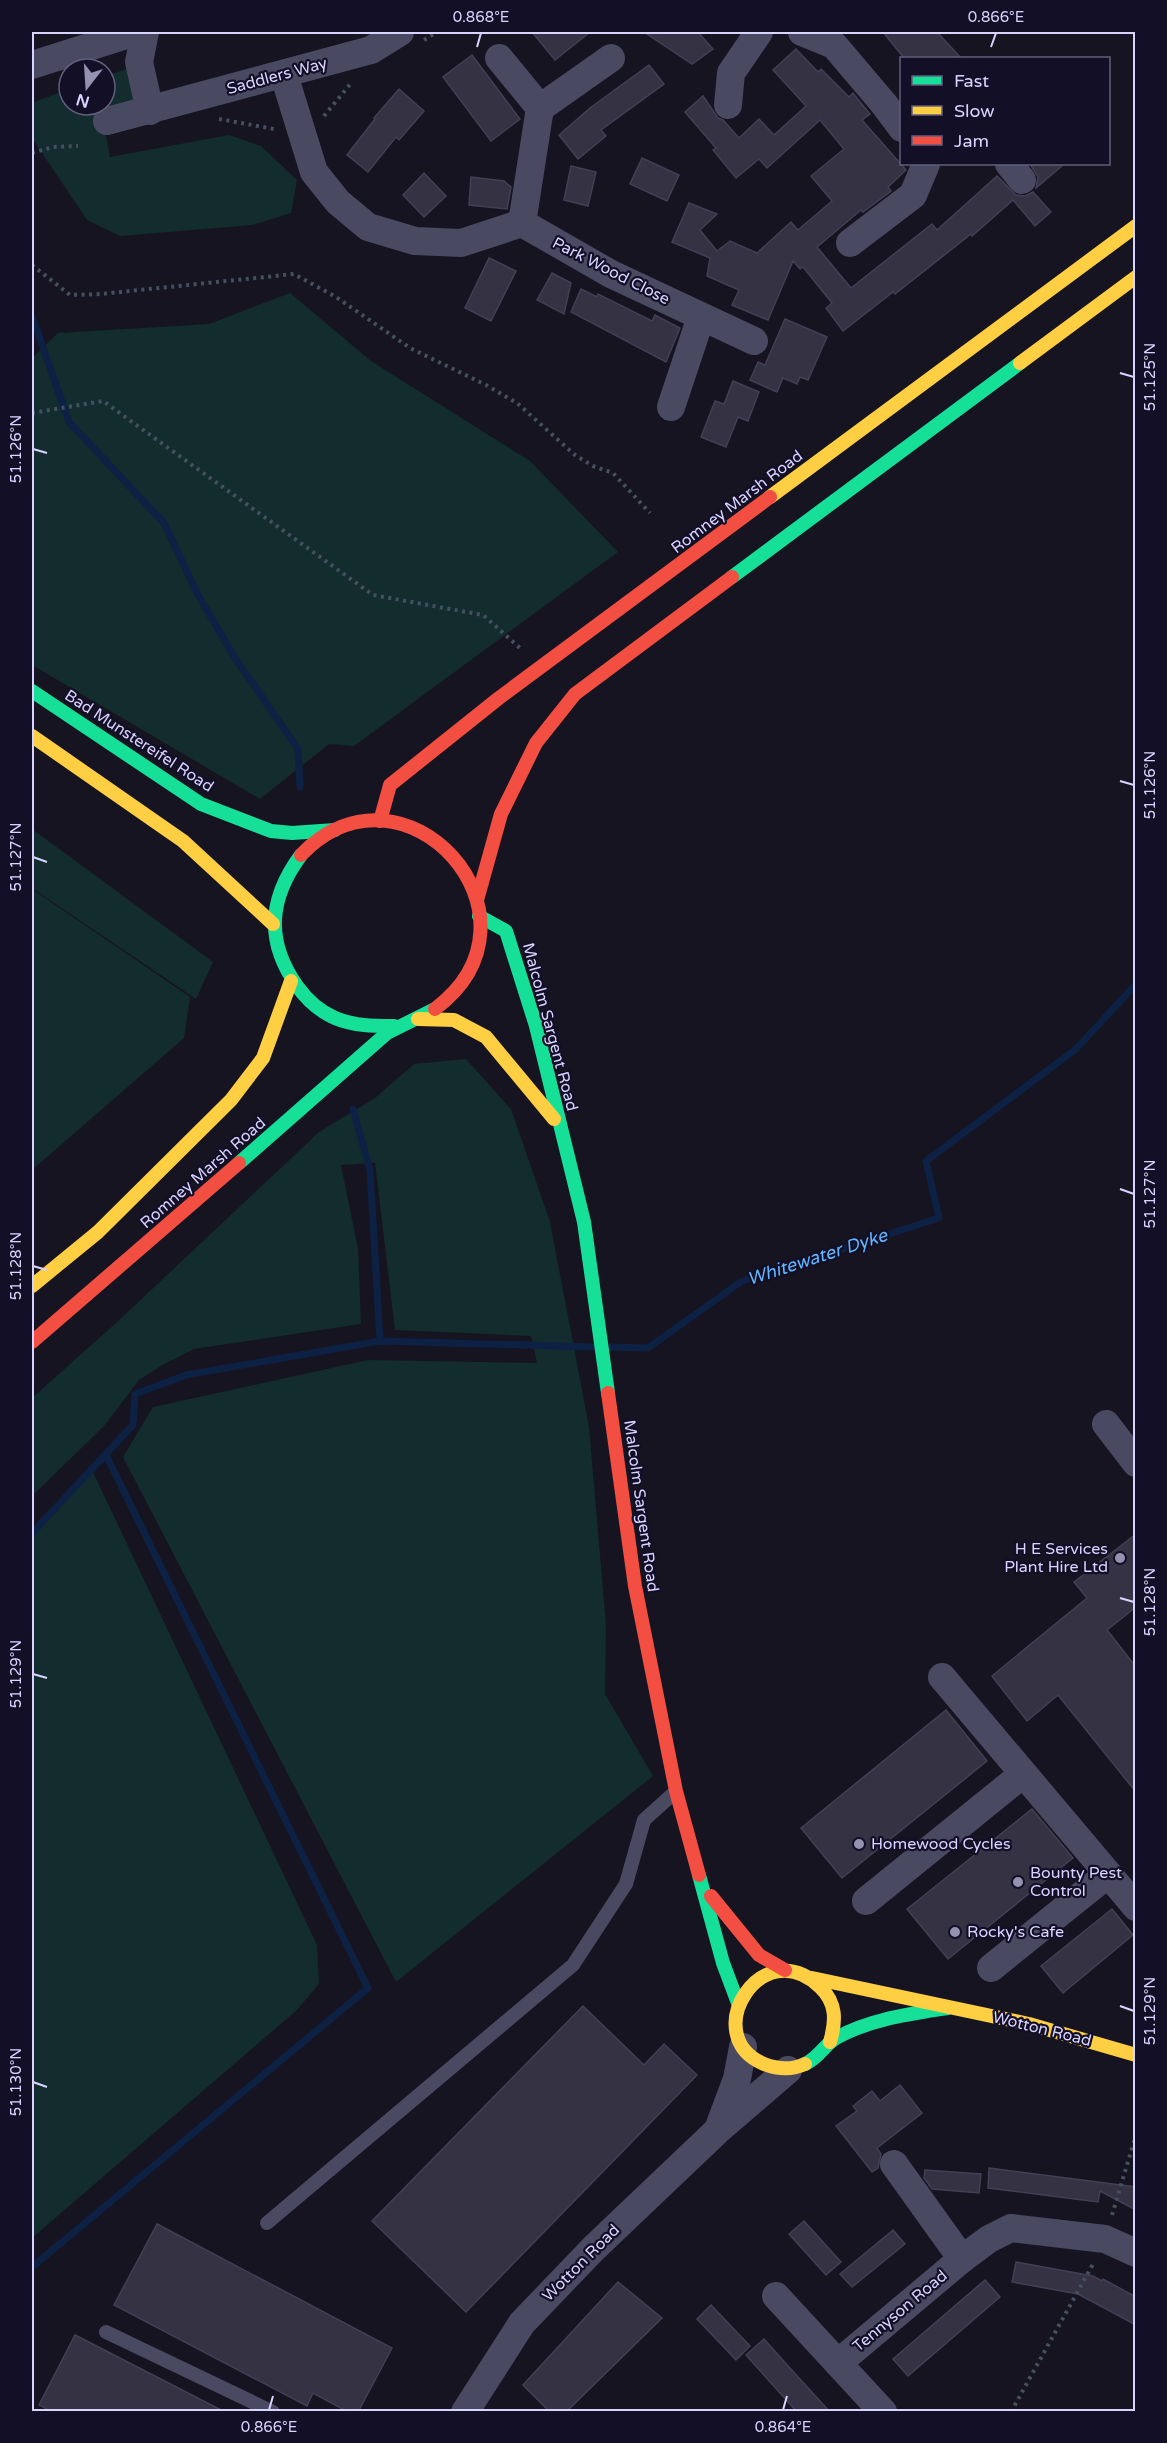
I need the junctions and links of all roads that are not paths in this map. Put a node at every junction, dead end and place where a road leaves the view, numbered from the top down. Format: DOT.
graph roads {
  1 [pos="136,32"];
  2 [pos="145,32"];
  3 [pos="400,32"];
  4 [pos="759,32"];
  5 [pos="802,32"];
  6 [pos="500,58"];
  7 [pos="611,58"];
  8 [pos="32,65"];
  9 [pos="284,75"];
  10 [pos="728,105"];
  11 [pos="540,108"];
  12 [pos="150,111"];
  13 [pos="107,121"];
  14 [pos="900,125"];
  15 [pos="933,165"];
  16 [pos="522,223"];
  17 [pos="1136,226"];
  18 [pos="850,243"];
  19 [pos="1136,277"];
  20 [pos="701,316"];
  21 [pos="754,341"];
  22 [pos="671,407"];
  23 [pos="32,691"];
  24 [pos="32,736"];
  25 [pos="380,821"];
  26 [pos="335,830"];
  27 [pos="477,900"];
  28 [pos="479,916"];
  29 [pos="273,924"];
  30 [pos="291,981"];
  31 [pos="418,1019"];
  32 [pos="394,1026"];
  33 [pos="560,1127"];
  34 [pos="32,1286"];
  35 [pos="32,1342"];
  36 [pos="1106,1424"];
  37 [pos="1136,1462"];
  38 [pos="942,1677"];
  39 [pos="1023,1774"];
  40 [pos="676,1791"];
  41 [pos="1108,1874"];
  42 [pos="704,1887"];
  43 [pos="866,1901"];
  44 [pos="1136,1906"];
  45 [pos="991,1968"];
  46 [pos="785,1970"];
  47 [pos="812,1978"];
  48 [pos="738,2003"];
  49 [pos="948,2008"];
  50 [pos="830,2042"];
  51 [pos="743,2047"];
  52 [pos="1134,2050"];
  53 [pos="788,2070"];
  54 [pos="717,2131"];
  55 [pos="894,2164"];
  56 [pos="267,2223"];
  57 [pos="1136,2253"];
  58 [pos="962,2259"];
  59 [pos="776,2296"];
  60 [pos="106,2332"];
  61 [pos="838,2363"];
  62 [pos="273,2412"];
  63 [pos="465,2412"];
  64 [pos="883,2412"];
  1 -- 8 [label="street"];
  2 -- 12 [label="street"];
  3 -- 9 [label="street, Saddlers Way"];
  4 -- 10 [label="street"];
  5 -- 14 [label="street"];
  6 -- 11 [label="street"];
  7 -- 11 [label="street"];
  9 -- 12 [label="street, Saddlers Way"];
  9 -- 16 [label="street"];
  11 -- 16 [label="street"];
  12 -- 13 [label="street, Saddlers Way"];
  15 -- 18 [label="street"];
  16 -- 20 [label="street, Park Wood Close"];
  17 -- 25 [label="street, Romney Marsh Road"];
  19 -- 27 [label="street"];
  20 -- 21 [label="street, Park Wood Close"];
  20 -- 22 [label="street"];
  23 -- 26 [label="street, Bad Munstereifel Road"];
  24 -- 29 [label="street"];
  25 -- 26 [label="street"];
  25 -- 27 [label="street"];
  26 -- 29 [label="street"];
  27 -- 28 [label="street"];
  28 -- 31 [label="street"];
  28 -- 33 [label="street, Malcolm Sargent Road"];
  29 -- 30 [label="street"];
  30 -- 32 [label="street"];
  30 -- 34 [label="street, Romney Marsh Road"];
  31 -- 32 [label="street"];
  31 -- 33 [label="street, Malcolm Sargent Road"];
  32 -- 35 [label="street, Romney Marsh Road"];
  33 -- 40 [label="street, Malcolm Sargent Road"];
  36 -- 37 [label="street"];
  38 -- 39 [label="street"];
  39 -- 41 [label="street"];
  39 -- 43 [label="street"];
  40 -- 42 [label="street, Malcolm Sargent Road"];
  40 -- 56 [label="lane"];
  41 -- 44 [label="street"];
  41 -- 45 [label="street"];
  42 -- 46 [label="street, Malcolm Sargent Road"];
  42 -- 48 [label="street, Malcolm Sargent Road"];
  46 -- 47 [label="street, Wotton Road"];
  46 -- 48 [label="street"];
  47 -- 49 [label="street, Wotton Road"];
  47 -- 50 [label="street"];
  48 -- 51 [label="street, Wotton Road"];
  49 -- 50 [label="street, Wotton Road"];
  49 -- 52 [label="street, Wotton Road"];
  50 -- 53 [label="street, Wotton Road"];
  51 -- 53 [label="street"];
  51 -- 54 [label="street, Wotton Road"];
  53 -- 54 [label="street, Wotton Road"];
  54 -- 63 [label="street, Wotton Road"];
  55 -- 58 [label="street, Tennyson Road"];
  57 -- 58 [label="street, Tennyson Road"];
  58 -- 61 [label="street, Tennyson Road"];
  59 -- 61 [label="street, Tennyson Road"];
  60 -- 62 [label="lane"];
  61 -- 64 [label="street, Tennyson Road"];
}
